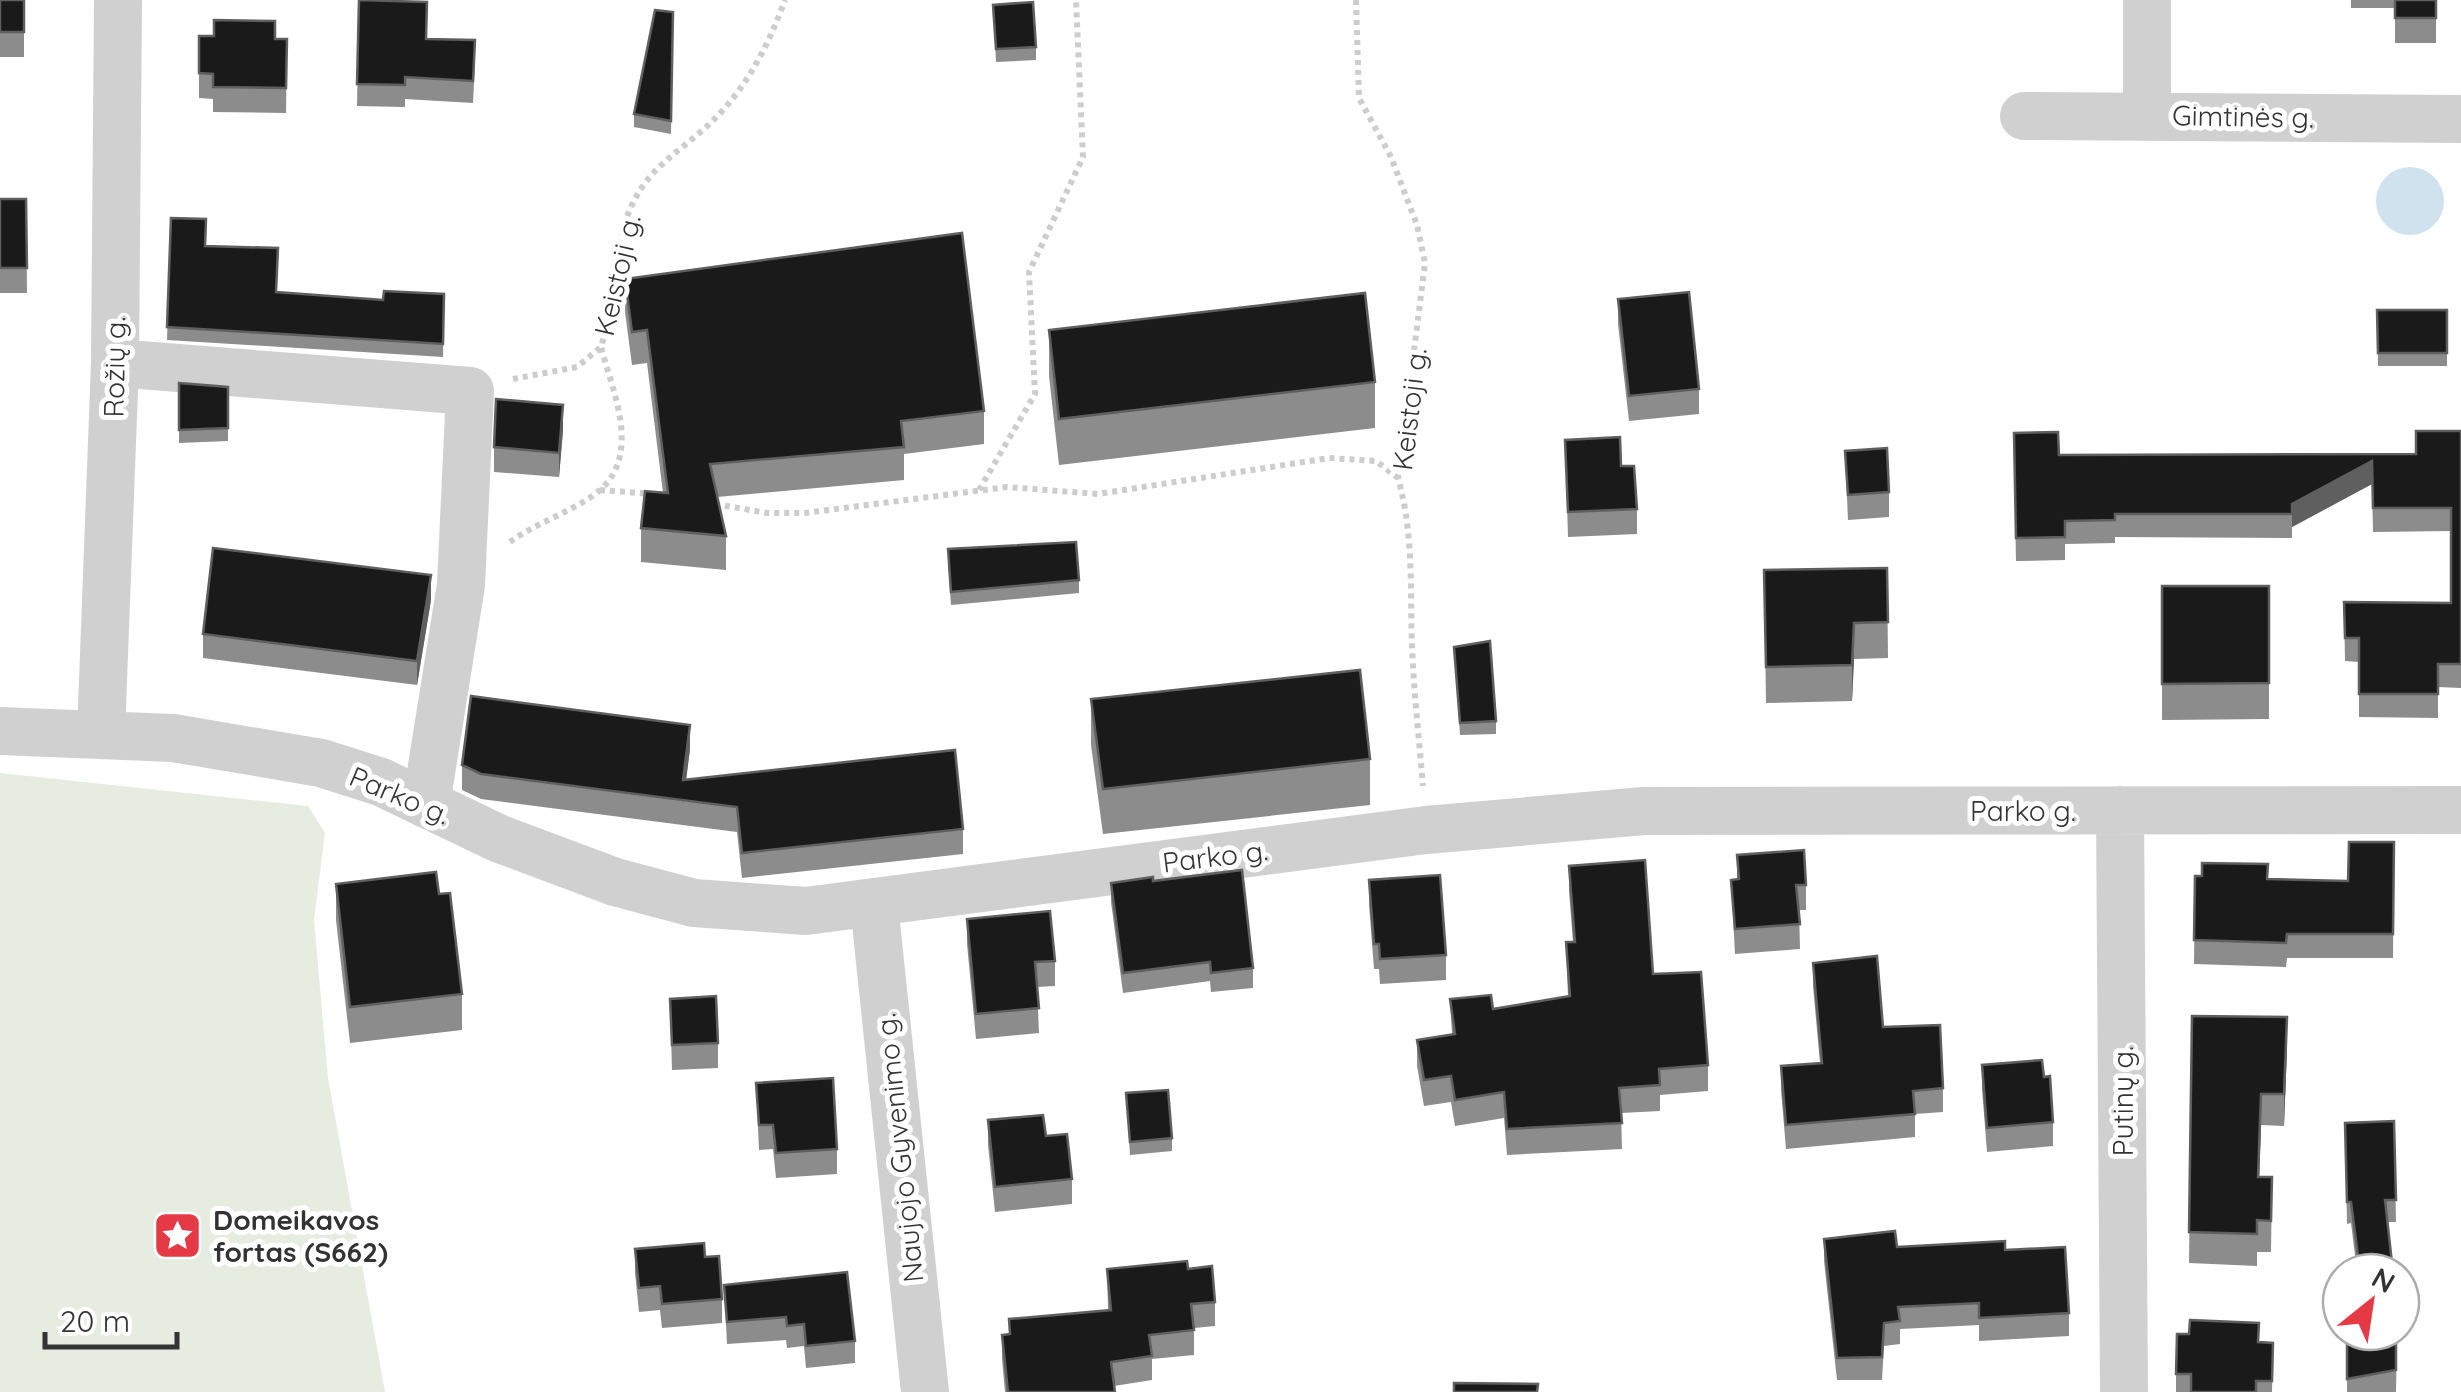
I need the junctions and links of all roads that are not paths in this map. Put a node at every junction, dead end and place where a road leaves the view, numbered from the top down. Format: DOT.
graph roads {
  1 [pos="118,0"];
  2 [pos="2148,0"];
  3 [pos="2147,115"];
  4 [pos="2024,116"];
  5 [pos="2461,119"];
  6 [pos="114,364"];
  7 [pos="0,731"];
  8 [pos="101,734"];
  9 [pos="426,804"];
  10 [pos="2120,810"];
  11 [pos="2461,810"];
  12 [pos="874,904"];
  13 [pos="925,1392"];
  14 [pos="2124,1392"];
  1 -- 6 [label="street, Rožių g."];
  2 -- 3 [label="street"];
  3 -- 4 [label="street, Gimtinės g."];
  3 -- 5 [label="street, Gimtinės g."];
  6 -- 8 [label="street, Rožių g."];
  6 -- 9 [label="street"];
  7 -- 8 [label="street, Parko g."];
  8 -- 9 [label="street, Parko g."];
  9 -- 12 [label="street, Parko g."];
  10 -- 11 [label="street, Parko g."];
  10 -- 12 [label="street, Parko g."];
  10 -- 14 [label="street, Putinų g."];
  12 -- 13 [label="street, Naujojo Gyvenimo g."];
}
